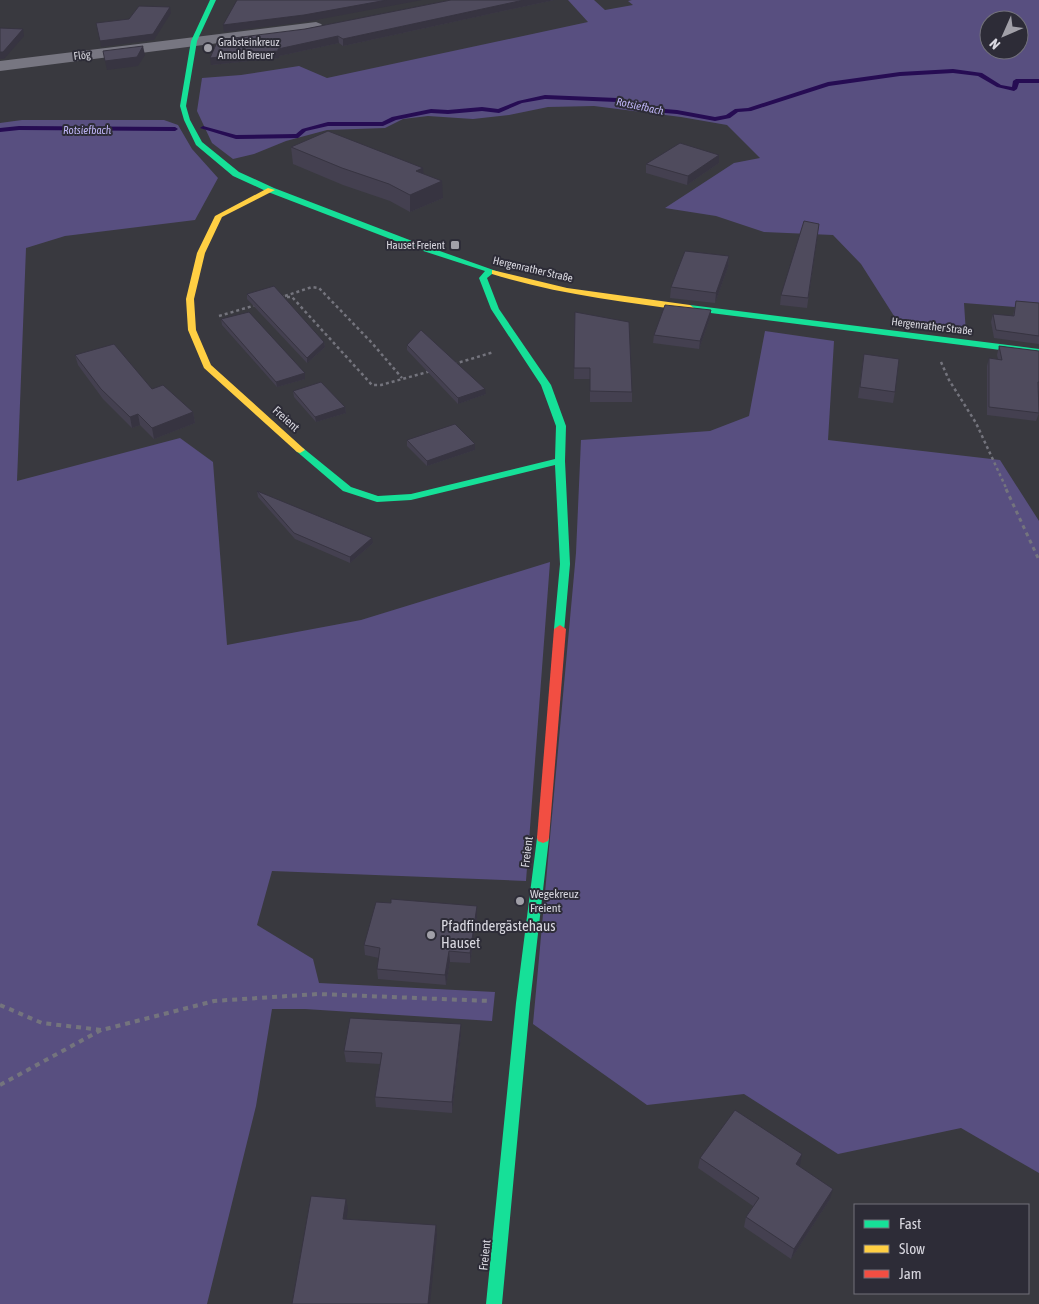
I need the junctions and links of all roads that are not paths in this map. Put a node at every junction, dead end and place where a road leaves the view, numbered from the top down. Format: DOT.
graph roads {
  1 [pos="214,0"];
  2 [pos="333,24"];
  3 [pos="194,41"];
  4 [pos="0,66"];
  5 [pos="271,190"];
  6 [pos="489,272"];
  7 [pos="1039,352"];
  8 [pos="560,461"];
  9 [pos="494,1304"];
  1 -- 3 [label="street, Hergenrather Straße"];
  2 -- 3 [label="street, Flög"];
  3 -- 4 [label="street, Flög"];
  3 -- 5 [label="street, Hergenrather Straße"];
  5 -- 6 [label="street, Hergenrather Straße"];
  5 -- 8 [label="street, Freient"];
  6 -- 7 [label="street, Hergenrather Straße"];
  6 -- 8 [label="street, Freient"];
  8 -- 9 [label="street, Freient"];
}
